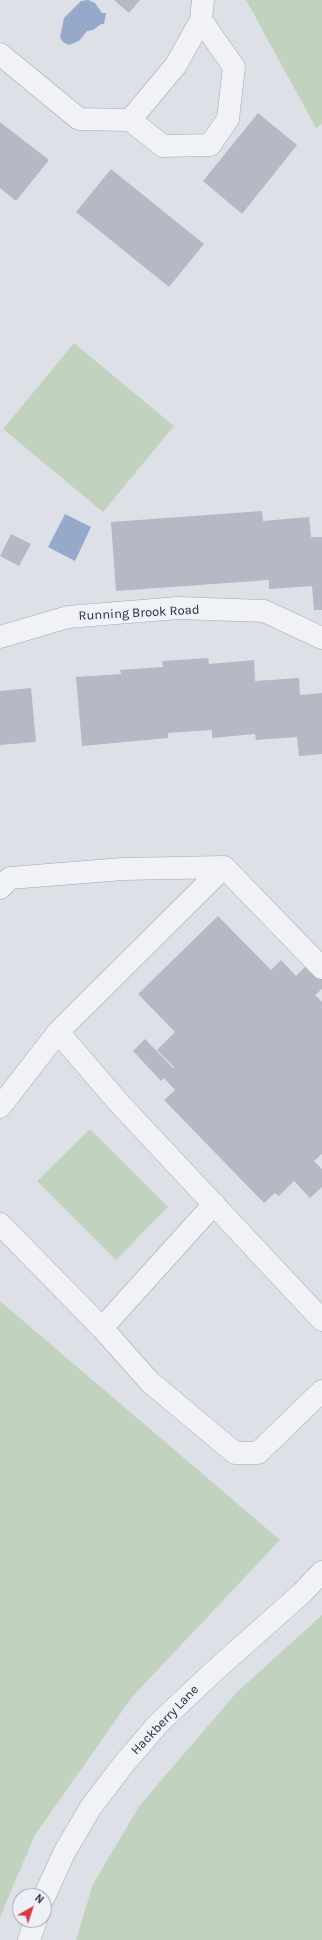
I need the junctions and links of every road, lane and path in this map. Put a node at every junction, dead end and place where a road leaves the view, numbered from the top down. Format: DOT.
graph roads {
  1 [pos="202,10"];
  2 [pos="0,54"];
  3 [pos="130,120"];
  4 [pos="0,636"];
  5 [pos="322,638"];
  6 [pos="224,868"];
  7 [pos="0,888"];
  8 [pos="322,968"];
  9 [pos="58,1032"];
  10 [pos="0,1108"];
  11 [pos="214,1204"];
  12 [pos="0,1224"];
  13 [pos="322,1318"];
  14 [pos="102,1328"];
  15 [pos="322,1391"];
  16 [pos="322,1572"];
  17 [pos="48,1888"];
  18 [pos="33,1928"];
  19 [pos="29,1940"];
  1 -- 3 [label="street"];
  1 -- 3 [label="street"];
  2 -- 3 [label="street"];
  4 -- 5 [label="street, Running Brook Road"];
  6 -- 7 [label="street"];
  6 -- 8 [label="street"];
  6 -- 9 [label="street"];
  9 -- 10 [label="street"];
  9 -- 11 [label="street"];
  11 -- 13 [label="street"];
  11 -- 14 [label="street"];
  12 -- 14 [label="street"];
  14 -- 15 [label="street"];
  16 -- 17 [label="street, Hackberry Lane"];
  18 -- 19 [label="street"];
}
